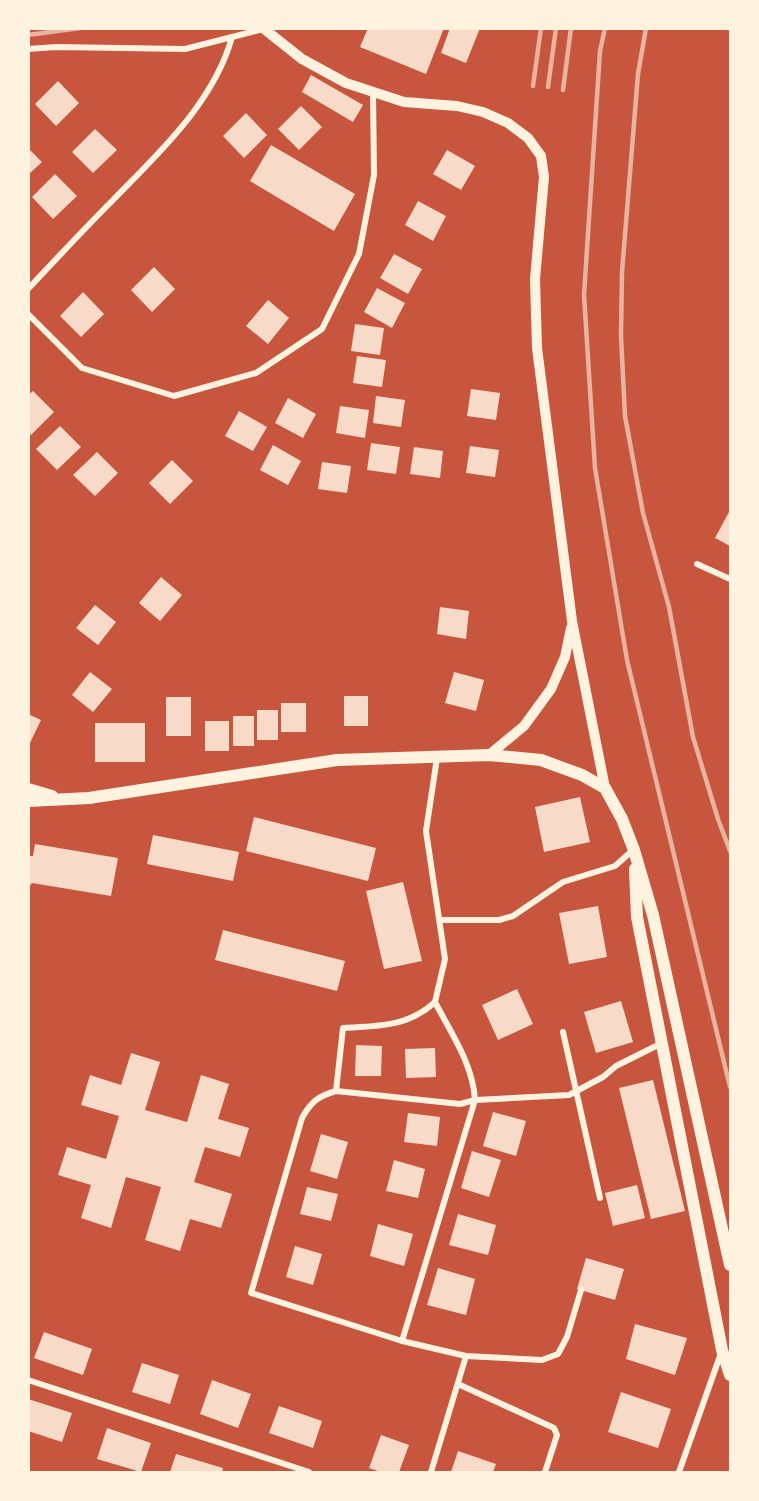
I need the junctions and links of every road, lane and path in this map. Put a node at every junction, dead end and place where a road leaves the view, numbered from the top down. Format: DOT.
graph roads {
  1 [pos="263,29"];
  2 [pos="232,37"];
  3 [pos="28,49"];
  4 [pos="373,92"];
  5 [pos="28,289"];
  6 [pos="28,314"];
  7 [pos="697,564"];
  8 [pos="730,579"];
  9 [pos="572,621"];
  10 [pos="489,755"];
  11 [pos="437,758"];
  12 [pos="605,788"];
  13 [pos="28,789"];
  14 [pos="62,799"];
  15 [pos="28,801"];
  16 [pos="634,850"];
  17 [pos="440,920"];
  18 [pos="435,1002"];
  19 [pos="563,1032"];
  20 [pos="662,1043"];
  21 [pos="576,1090"];
  22 [pos="336,1091"];
  23 [pos="475,1100"];
  24 [pos="600,1198"];
  25 [pos="730,1265"];
  26 [pos="581,1290"];
  27 [pos="402,1341"];
  28 [pos="722,1350"];
  29 [pos="466,1356"];
  30 [pos="730,1375"];
  31 [pos="28,1380"];
  32 [pos="458,1384"];
  33 [pos="309,1473"];
  34 [pos="431,1473"];
  35 [pos="545,1473"];
  36 [pos="679,1473"];
  1 -- 2 [label="street"];
  1 -- 4 [label="street"];
  2 -- 3 [label="street"];
  2 -- 5 [label="street"];
  4 -- 6 [label="street"];
  4 -- 9 [label="street"];
  7 -- 8 [label="street"];
  9 -- 10 [label="street"];
  9 -- 12 [label="street"];
  10 -- 11 [label="main road"];
  10 -- 12 [label="main road"];
  11 -- 14 [label="main road"];
  11 -- 17 [label="street"];
  12 -- 16 [label="main road"];
  13 -- 14 [label="main road"];
  14 -- 15 [label="main road"];
  16 -- 17 [label="street"];
  16 -- 20 [label="main road"];
  16 -- 25 [label="main road"];
  17 -- 18 [label="street"];
  18 -- 22 [label="street"];
  18 -- 23 [label="street"];
  19 -- 21 [label="street"];
  20 -- 21 [label="street"];
  20 -- 28 [label="main road"];
  21 -- 23 [label="street"];
  21 -- 24 [label="street"];
  22 -- 23 [label="street"];
  22 -- 27 [label="street"];
  23 -- 27 [label="street"];
  26 -- 29 [label="street"];
  27 -- 29 [label="street"];
  28 -- 30 [label="main road"];
  28 -- 36 [label="street"];
  29 -- 32 [label="street"];
  31 -- 33 [label="street"];
  32 -- 34 [label="street"];
  32 -- 35 [label="street"];
}
